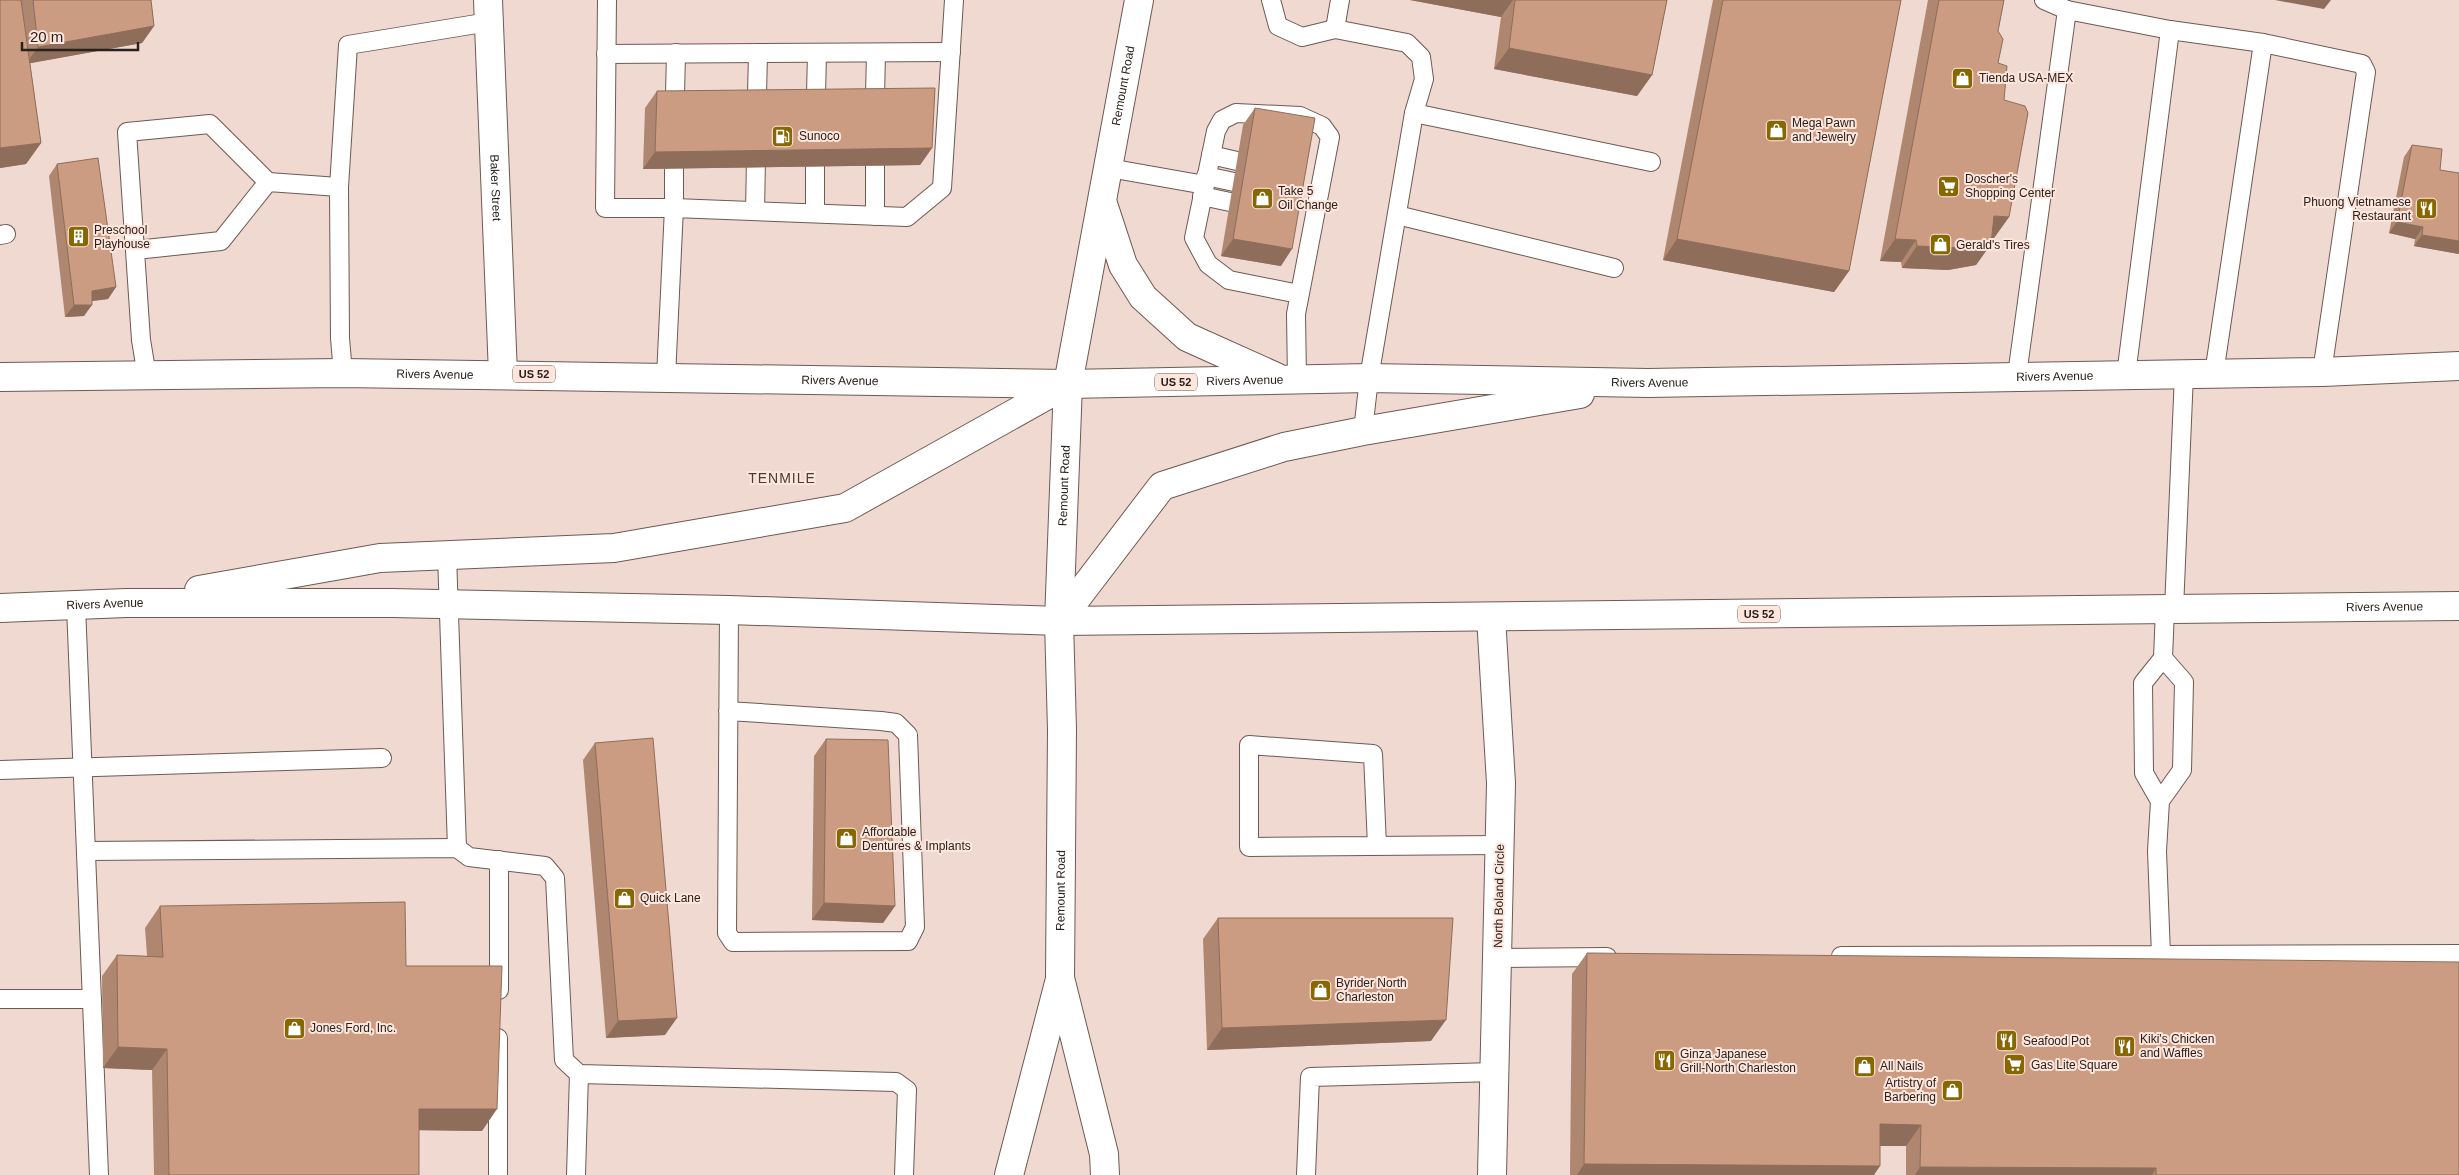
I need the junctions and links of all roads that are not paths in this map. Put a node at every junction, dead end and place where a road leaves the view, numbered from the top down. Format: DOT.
graph roads {
  1 [pos="607,0"];
  2 [pos="954,0"];
  3 [pos="1140,0"];
  4 [pos="1271,0"];
  5 [pos="1340,0"];
  6 [pos="2044,0"];
  7 [pos="2067,10"];
  8 [pos="489,11"];
  9 [pos="1335,29"];
  10 [pos="2170,30"];
  11 [pos="2263,44"];
  12 [pos="951,52"];
  13 [pos="676,53"];
  14 [pos="758,53"];
  15 [pos="816,53"];
  16 [pos="876,53"];
  17 [pos="606,54"];
  18 [pos="675,95"];
  19 [pos="757,95"];
  20 [pos="816,96"];
  21 [pos="875,96"];
  22 [pos="1414,113"];
  23 [pos="1211,155"];
  24 [pos="815,158"];
  25 [pos="875,158"];
  26 [pos="756,159"];
  27 [pos="674,161"];
  28 [pos="1238,161"];
  29 [pos="1651,162"];
  30 [pos="1109,168"];
  31 [pos="268,182"];
  32 [pos="1234,182"];
  33 [pos="1204,186"];
  34 [pos="340,187"];
  35 [pos="1230,202"];
  36 [pos="1103,204"];
  37 [pos="674,208"];
  38 [pos="755,211"];
  39 [pos="814,214"];
  40 [pos="1397,215"];
  41 [pos="874,216"];
  42 [pos="136,250"];
  43 [pos="1614,268"];
  44 [pos="1300,294"];
  45 [pos="2459,366"];
  46 [pos="2322,372"];
  47 [pos="343,373"];
  48 [pos="503,374"];
  49 [pos="2184,374"];
  50 [pos="2214,374"];
  51 [pos="2017,375"];
  52 [pos="2126,375"];
  53 [pos="147,376"];
  54 [pos="0,377"];
  55 [pos="666,377"];
  56 [pos="1369,378"];
  57 [pos="1291,380"];
  58 [pos="1648,383"];
  59 [pos="1068,384"];
  60 [pos="1363,431"];
  61 [pos="447,555"];
  62 [pos="126,603"];
  63 [pos="448,604"];
  64 [pos="76,606"];
  65 [pos="2459,606"];
  66 [pos="0,608"];
  67 [pos="2170,609"];
  68 [pos="729,610"];
  69 [pos="1490,617"];
  70 [pos="1058,621"];
  71 [pos="2163,658"];
  72 [pos="728,711"];
  73 [pos="382,758"];
  74 [pos="83,768"];
  75 [pos="0,770"];
  76 [pos="2160,801"];
  77 [pos="1500,845"];
  78 [pos="1378,846"];
  79 [pos="457,848"];
  80 [pos="86,851"];
  81 [pos="499,860"];
  82 [pos="2459,954"];
  83 [pos="2161,955"];
  84 [pos="1824,956"];
  85 [pos="1626,957"];
  86 [pos="1498,958"];
  87 [pos="1060,978"];
  88 [pos="0,999"];
  89 [pos="92,999"];
  90 [pos="1494,1072"];
  91 [pos="579,1074"];
  92 [pos="99,1175"];
  93 [pos="498,1175"];
  94 [pos="576,1175"];
  95 [pos="904,1175"];
  96 [pos="1009,1175"];
  97 [pos="1105,1175"];
  98 [pos="1306,1175"];
  99 [pos="1492,1175"];
  1 -- 17 [label="lane"];
  2 -- 12 [label="lane"];
  3 -- 30 [label="main road, Remount Road"];
  4 -- 9 [label="lane"];
  5 -- 9 [label="lane"];
  6 -- 7 [label="lane"];
  7 -- 10 [label="lane"];
  7 -- 51 [label="lane"];
  8 -- 34 [label="lane"];
  8 -- 48 [label="main road, Baker Street"];
  9 -- 22 [label="lane"];
  10 -- 11 [label="lane"];
  10 -- 52 [label="lane"];
  11 -- 46 [label="lane"];
  11 -- 50 [label="lane"];
  12 -- 16 [label="lane"];
  12 -- 41 [label="lane"];
  13 -- 14 [label="lane"];
  13 -- 17 [label="lane"];
  13 -- 18 [label="lane"];
  14 -- 15 [label="lane"];
  14 -- 19 [label="lane"];
  15 -- 16 [label="lane"];
  15 -- 20 [label="lane"];
  16 -- 21 [label="lane"];
  17 -- 37 [label="lane"];
  22 -- 29 [label="lane"];
  22 -- 40 [label="lane"];
  23 -- 28 [label="lane"];
  23 -- 33 [label="lane"];
  23 -- 44 [label="lane"];
  24 -- 39 [label="lane"];
  25 -- 41 [label="lane"];
  26 -- 38 [label="lane"];
  27 -- 37 [label="lane"];
  30 -- 33 [label="lane"];
  30 -- 36 [label="main road, Remount Road"];
  31 -- 34 [label="lane"];
  31 -- 42 [label="lane"];
  31 -- 42 [label="lane"];
  32 -- 33 [label="lane"];
  33 -- 35 [label="lane"];
  33 -- 44 [label="lane"];
  34 -- 47 [label="lane"];
  36 -- 57 [label="main road"];
  36 -- 59 [label="main road, Remount Road"];
  37 -- 38 [label="lane"];
  37 -- 55 [label="lane"];
  38 -- 39 [label="lane"];
  39 -- 41 [label="lane"];
  40 -- 43 [label="lane"];
  40 -- 56 [label="lane"];
  42 -- 53 [label="lane"];
  44 -- 57 [label="lane"];
  45 -- 46 [label="main road, Rivers Avenue / US 52"];
  46 -- 50 [label="main road, Rivers Avenue / US 52"];
  47 -- 48 [label="main road, Rivers Avenue / US 52"];
  47 -- 53 [label="main road, Rivers Avenue / US 52"];
  48 -- 55 [label="main road, Rivers Avenue / US 52"];
  49 -- 50 [label="main road, Rivers Avenue / US 52"];
  49 -- 52 [label="main road, Rivers Avenue / US 52"];
  49 -- 67 [label="lane"];
  51 -- 52 [label="main road, Rivers Avenue / US 52"];
  51 -- 58 [label="main road, Rivers Avenue / US 52"];
  53 -- 54 [label="main road, Rivers Avenue / US 52"];
  55 -- 59 [label="main road, Rivers Avenue / US 52"];
  56 -- 57 [label="main road, Rivers Avenue / US 52"];
  56 -- 58 [label="main road, Rivers Avenue / US 52"];
  56 -- 60 [label="lane"];
  57 -- 59 [label="main road, Rivers Avenue / US 52"];
  58 -- 60 [label="main road"];
  59 -- 61 [label="main road"];
  59 -- 70 [label="main road, Remount Road"];
  60 -- 70 [label="main road"];
  61 -- 62 [label="main road"];
  61 -- 63 [label="lane"];
  62 -- 63 [label="main road, Rivers Avenue / US 52"];
  62 -- 64 [label="main road, Rivers Avenue / US 52"];
  63 -- 68 [label="main road, Rivers Avenue / US 52"];
  63 -- 79 [label="lane"];
  64 -- 66 [label="main road, Rivers Avenue / US 52"];
  64 -- 74 [label="lane"];
  65 -- 67 [label="main road, Rivers Avenue / US 52"];
  67 -- 69 [label="main road, Rivers Avenue / US 52"];
  67 -- 71 [label="lane"];
  68 -- 70 [label="main road, Rivers Avenue / US 52"];
  68 -- 72 [label="lane"];
  69 -- 70 [label="main road, Rivers Avenue / US 52"];
  69 -- 77 [label="main road, North Boland Circle"];
  70 -- 87 [label="main road, Remount Road"];
  71 -- 76 [label="lane"];
  71 -- 76 [label="lane"];
  72 -- 72 [label="lane"];
  73 -- 74 [label="lane"];
  74 -- 75 [label="lane"];
  74 -- 80 [label="lane"];
  76 -- 83 [label="lane"];
  77 -- 78 [label="lane"];
  77 -- 86 [label="main road, North Boland Circle"];
  78 -- 78 [label="lane"];
  79 -- 80 [label="lane"];
  79 -- 81 [label="lane"];
  80 -- 89 [label="lane"];
  81 -- 91 [label="lane"];
  81 -- 93 [label="lane"];
  82 -- 83 [label="lane"];
  83 -- 84 [label="lane"];
  85 -- 86 [label="lane"];
  86 -- 90 [label="main road, North Boland Circle"];
  87 -- 96 [label="main road, Remount Road"];
  87 -- 97 [label="main road, Remount Road"];
  88 -- 89 [label="lane"];
  89 -- 92 [label="lane"];
  90 -- 98 [label="lane"];
  90 -- 99 [label="main road, North Boland Circle"];
  91 -- 94 [label="lane"];
  91 -- 95 [label="lane"];
}
